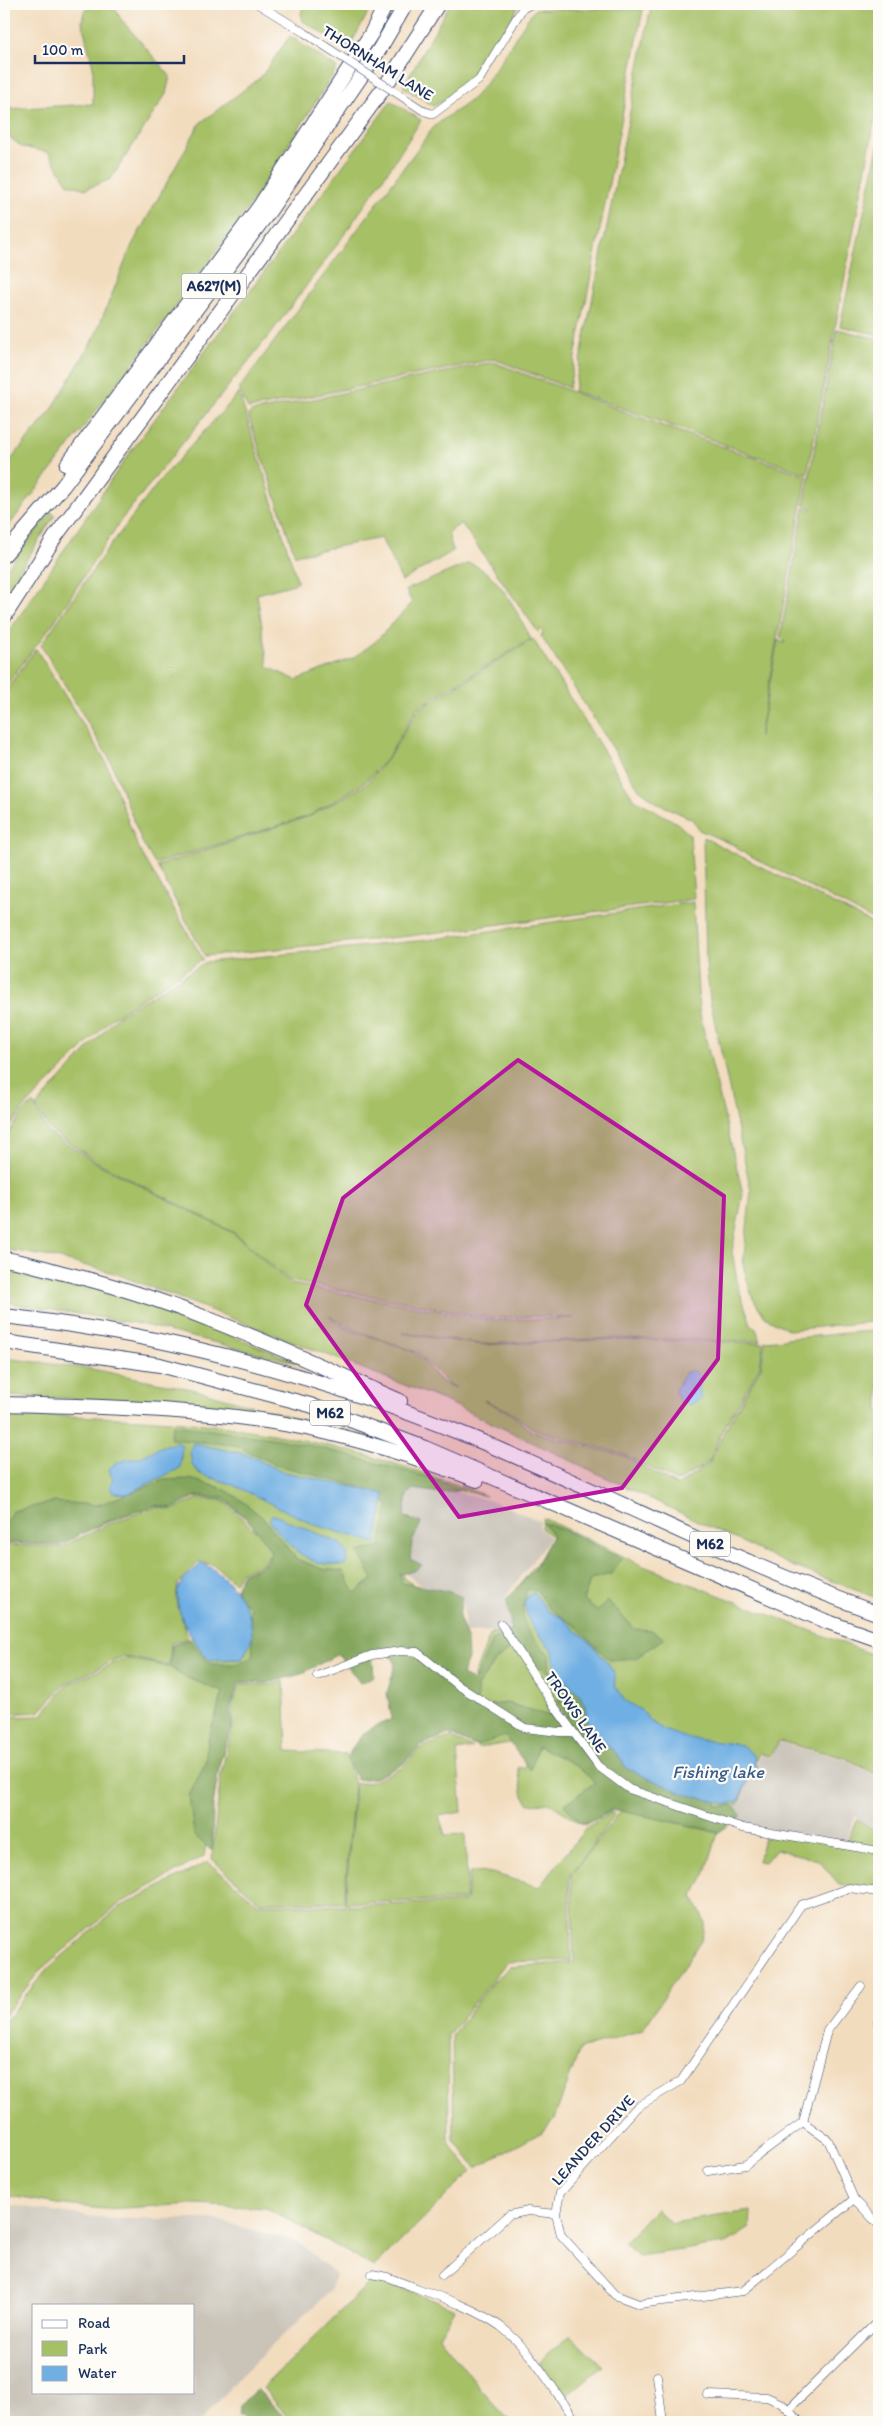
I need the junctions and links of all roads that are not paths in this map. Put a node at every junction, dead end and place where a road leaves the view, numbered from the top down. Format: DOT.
graph roads {
  1 [pos="258,4"];
  2 [pos="386,4"];
  3 [pos="406,4"];
  4 [pos="429,4"];
  5 [pos="438,4"];
  6 [pos="531,4"];
  7 [pos="386,86"];
  8 [pos="34,520"];
  9 [pos="4,555"];
  10 [pos="4,617"];
  11 [pos="4,1259"];
  12 [pos="4,1316"];
  13 [pos="4,1342"];
  14 [pos="4,1404"];
  15 [pos="544,1468"];
  16 [pos="639,1540"];
  17 [pos="879,1614"];
  18 [pos="501,1624"];
  19 [pos="879,1640"];
  20 [pos="317,1676"];
  21 [pos="573,1732"];
  22 [pos="879,1852"];
  23 [pos="879,1892"];
  24 [pos="861,1986"];
  25 [pos="803,2122"];
  26 [pos="708,2171"];
  27 [pos="854,2199"];
  28 [pos="556,2214"];
  29 [pos="879,2225"];
  30 [pos="372,2274"];
  31 [pos="442,2275"];
  32 [pos="879,2320"];
  33 [pos="657,2376"];
  34 [pos="708,2395"];
  35 [pos="788,2410"];
  36 [pos="577,2422"];
  37 [pos="663,2422"];
  38 [pos="800,2422"];
  1 -- 6 [label="street, THORNHAM LANE, bridge"];
  2 -- 8 [label="highway, A627(M)"];
  3 -- 8 [label="highway, A627(M)"];
  4 -- 7 [label="highway, A627(M)"];
  5 -- 7 [label="highway, A627(M)"];
  7 -- 10 [label="highway, A627(M)"];
  8 -- 9 [label="highway, A627(M)"];
  11 -- 15 [label="highway, M62"];
  12 -- 15 [label="highway, M62"];
  13 -- 16 [label="highway, M62"];
  14 -- 16 [label="highway, M62"];
  15 -- 17 [label="highway, M62"];
  16 -- 19 [label="highway, M62"];
  18 -- 21 [label="street, TROWS LANE"];
  20 -- 21 [label="street"];
  21 -- 22 [label="street, TROWS LANE"];
  23 -- 28 [label="street, LEANDER DRIVE"];
  24 -- 25 [label="street"];
  25 -- 26 [label="street"];
  25 -- 27 [label="street"];
  27 -- 28 [label="street"];
  27 -- 29 [label="street"];
  28 -- 31 [label="street"];
  30 -- 36 [label="street"];
  32 -- 35 [label="street"];
  33 -- 37 [label="street"];
  34 -- 35 [label="street"];
  35 -- 38 [label="street"];
}
